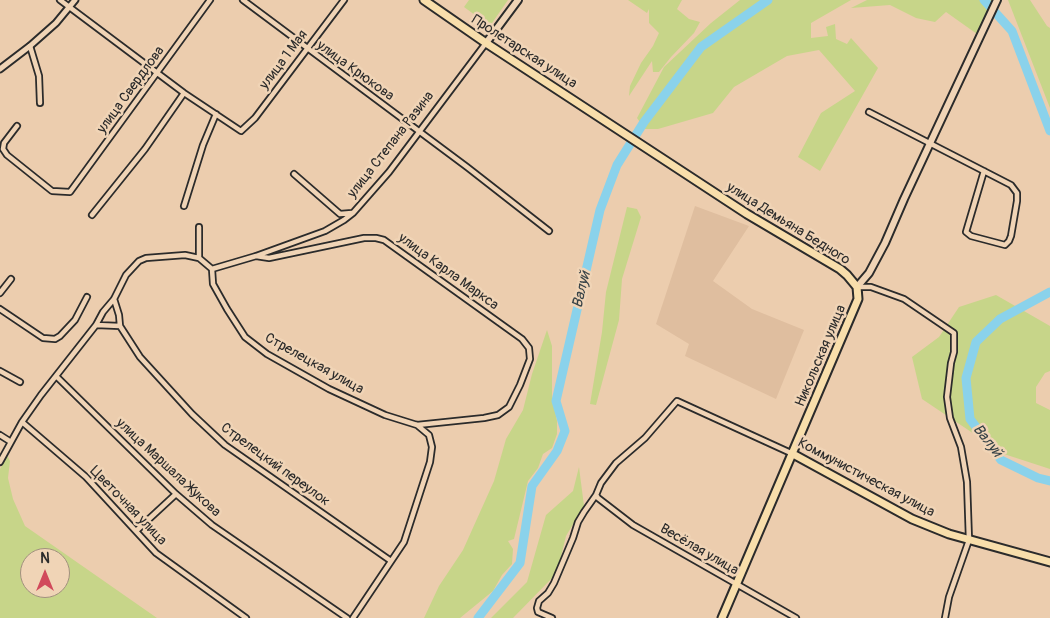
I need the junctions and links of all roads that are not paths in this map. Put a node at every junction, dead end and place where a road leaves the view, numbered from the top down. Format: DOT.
graph roads {
  1 [pos="60,0"];
  2 [pos="74,0"];
  3 [pos="210,0"];
  4 [pos="243,0"];
  5 [pos="344,0"];
  6 [pos="424,0"];
  7 [pos="518,0"];
  8 [pos="997,0"];
  9 [pos="70,7"];
  10 [pos="486,43"];
  11 [pos="30,46"];
  12 [pos="306,49"];
  13 [pos="0,69"];
  14 [pos="158,73"];
  15 [pos="184,93"];
  16 [pos="40,103"];
  17 [pos="869,112"];
  18 [pos="216,114"];
  19 [pos="17,126"];
  20 [pos="418,131"];
  21 [pos="930,143"];
  22 [pos="661,157"];
  23 [pos="984,171"];
  24 [pos="294,174"];
  25 [pos="184,206"];
  26 [pos="353,213"];
  27 [pos="92,215"];
  28 [pos="199,227"];
  29 [pos="549,231"];
  30 [pos="256,256"];
  31 [pos="199,258"];
  32 [pos="212,269"];
  33 [pos="11,279"];
  34 [pos="857,287"];
  35 [pos="0,293"];
  36 [pos="87,297"];
  37 [pos="114,299"];
  38 [pos="0,309"];
  39 [pos="96,326"];
  40 [pos="120,326"];
  41 [pos="0,371"];
  42 [pos="56,376"];
  43 [pos="20,382"];
  44 [pos="22,422"];
  45 [pos="417,425"];
  46 [pos="0,435"];
  47 [pos="11,442"];
  48 [pos="793,454"];
  49 [pos="0,462"];
  50 [pos="176,494"];
  51 [pos="596,495"];
  52 [pos="136,531"];
  53 [pos="969,540"];
  54 [pos="391,561"];
  55 [pos="1050,562"];
  56 [pos="737,585"];
  57 [pos="246,618"];
  58 [pos="347,618"];
  59 [pos="353,618"];
  60 [pos="552,618"];
  61 [pos="722,618"];
  62 [pos="796,618"];
  63 [pos="945,618"];
  1 -- 9 [label="street"];
  2 -- 9 [label="street"];
  3 -- 14 [label="street, улица Свердлова"];
  4 -- 12 [label="street, улица Крюкова"];
  5 -- 12 [label="street, улица 1 Мая"];
  6 -- 10 [label="main road, Пролетарская улица"];
  7 -- 10 [label="main road, улица Степана Разина"];
  8 -- 21 [label="main road, Никольская улица"];
  9 -- 11 [label="street"];
  9 -- 14 [label="street"];
  10 -- 20 [label="street, улица Степана Разина"];
  10 -- 22 [label="main road, Пролетарская улица"];
  11 -- 13 [label="street"];
  11 -- 16 [label="street"];
  12 -- 18 [label="street, улица 1 Мая"];
  12 -- 20 [label="street, улица Крюкова"];
  14 -- 15 [label="street"];
  14 -- 19 [label="street, улица Свердлова"];
  15 -- 18 [label="street"];
  15 -- 27 [label="street"];
  17 -- 21 [label="street"];
  18 -- 25 [label="street"];
  20 -- 26 [label="street, улица Степана Разина"];
  20 -- 29 [label="street, улица Крюкова"];
  21 -- 23 [label="street"];
  21 -- 34 [label="main road, Никольская улица"];
  22 -- 34 [label="main road, улица Демьяна Бедного"];
  23 -- 23 [label="street"];
  24 -- 26 [label="street"];
  26 -- 30 [label="street, улица Степана Разина"];
  28 -- 31 [label="street"];
  30 -- 32 [label="street, улица Степана Разина"];
  30 -- 45 [label="street, улица Карла Маркса"];
  31 -- 32 [label="street"];
  31 -- 37 [label="street"];
  32 -- 45 [label="street, Стрелецкая улица"];
  33 -- 35 [label="street"];
  34 -- 48 [label="main road, Никольская улица"];
  34 -- 53 [label="street"];
  36 -- 38 [label="street"];
  37 -- 39 [label="street"];
  37 -- 40 [label="street, Стрелецкий переулок"];
  39 -- 40 [label="street"];
  39 -- 42 [label="street"];
  40 -- 54 [label="street, Стрелецкий переулок"];
  41 -- 43 [label="street"];
  42 -- 44 [label="street"];
  42 -- 50 [label="street, улица Маршала Жукова"];
  44 -- 47 [label="street"];
  44 -- 52 [label="street, Цветочная улица"];
  45 -- 54 [label="street"];
  46 -- 47 [label="street"];
  47 -- 49 [label="street"];
  48 -- 51 [label="street, Коммунистическая улица"];
  48 -- 53 [label="main road, Коммунистическая улица"];
  48 -- 56 [label="main road, Никольская улица"];
  50 -- 52 [label="street"];
  50 -- 58 [label="street, улица Маршала Жукова"];
  51 -- 56 [label="street, Весёлая улица"];
  51 -- 60 [label="street"];
  52 -- 57 [label="street, Цветочная улица"];
  53 -- 55 [label="main road, Коммунистическая улица"];
  53 -- 63 [label="street"];
  54 -- 59 [label="street"];
  56 -- 61 [label="main road, Никольская улица"];
  56 -- 62 [label="street, Весёлая улица"];
}
